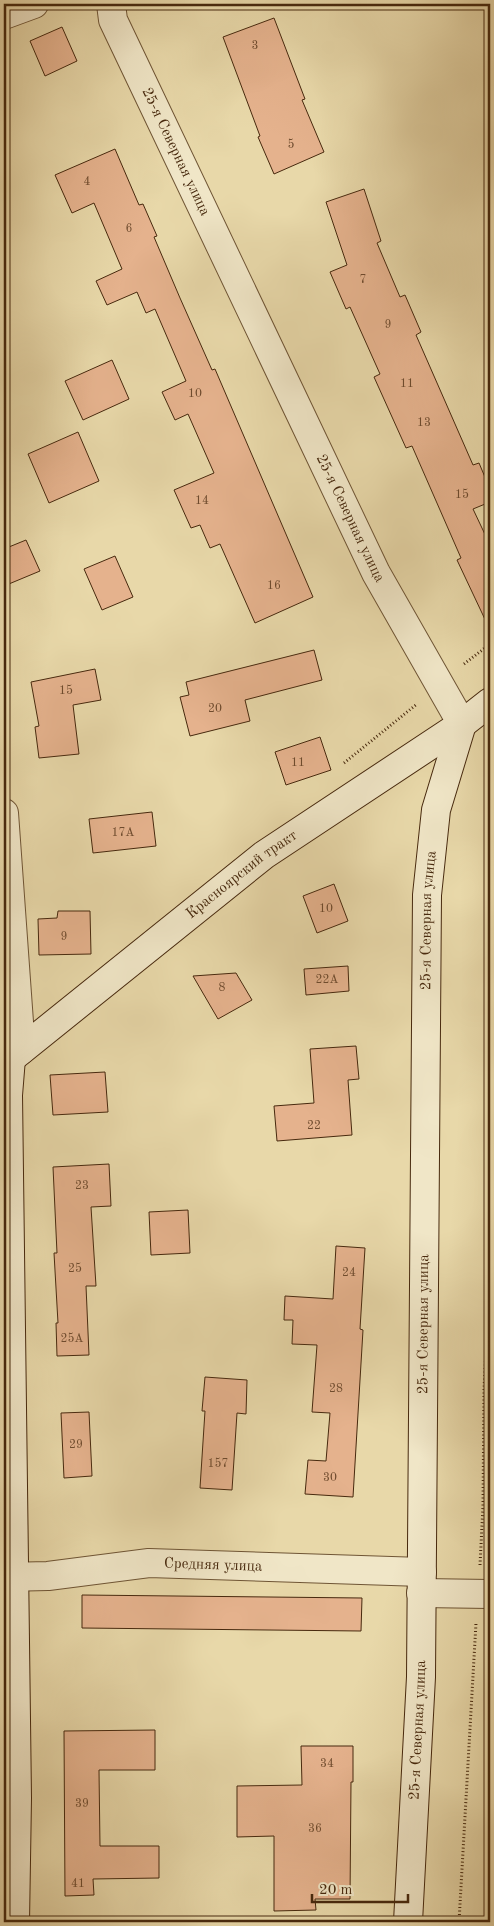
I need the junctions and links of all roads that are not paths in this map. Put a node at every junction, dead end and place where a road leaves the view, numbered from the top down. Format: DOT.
graph roads {
  1 [pos="34,4"];
  2 [pos="111,4"];
  3 [pos="4,15"];
  4 [pos="490,702"];
  5 [pos="462,724"];
  6 [pos="4,813"];
  7 [pos="12,1058"];
  8 [pos="8,1578"];
  9 [pos="422,1583"];
  10 [pos="484,1594"];
  11 [pos="15,1922"];
  12 [pos="408,1922"];
  1 -- 3 [label="main road"];
  2 -- 5 [label="main road, 25-я Северная улица"];
  4 -- 5 [label="main road, Красноярский тракт"];
  5 -- 7 [label="main road, Красноярский тракт"];
  5 -- 9 [label="main road, 25-я Северная улица"];
  6 -- 7 [label="main road"];
  7 -- 8 [label="main road"];
  8 -- 9 [label="main road, Средняя улица"];
  8 -- 11 [label="main road"];
  9 -- 10 [label="main road, Средняя улица"];
  9 -- 12 [label="main road, 25-я Северная улица"];
}
